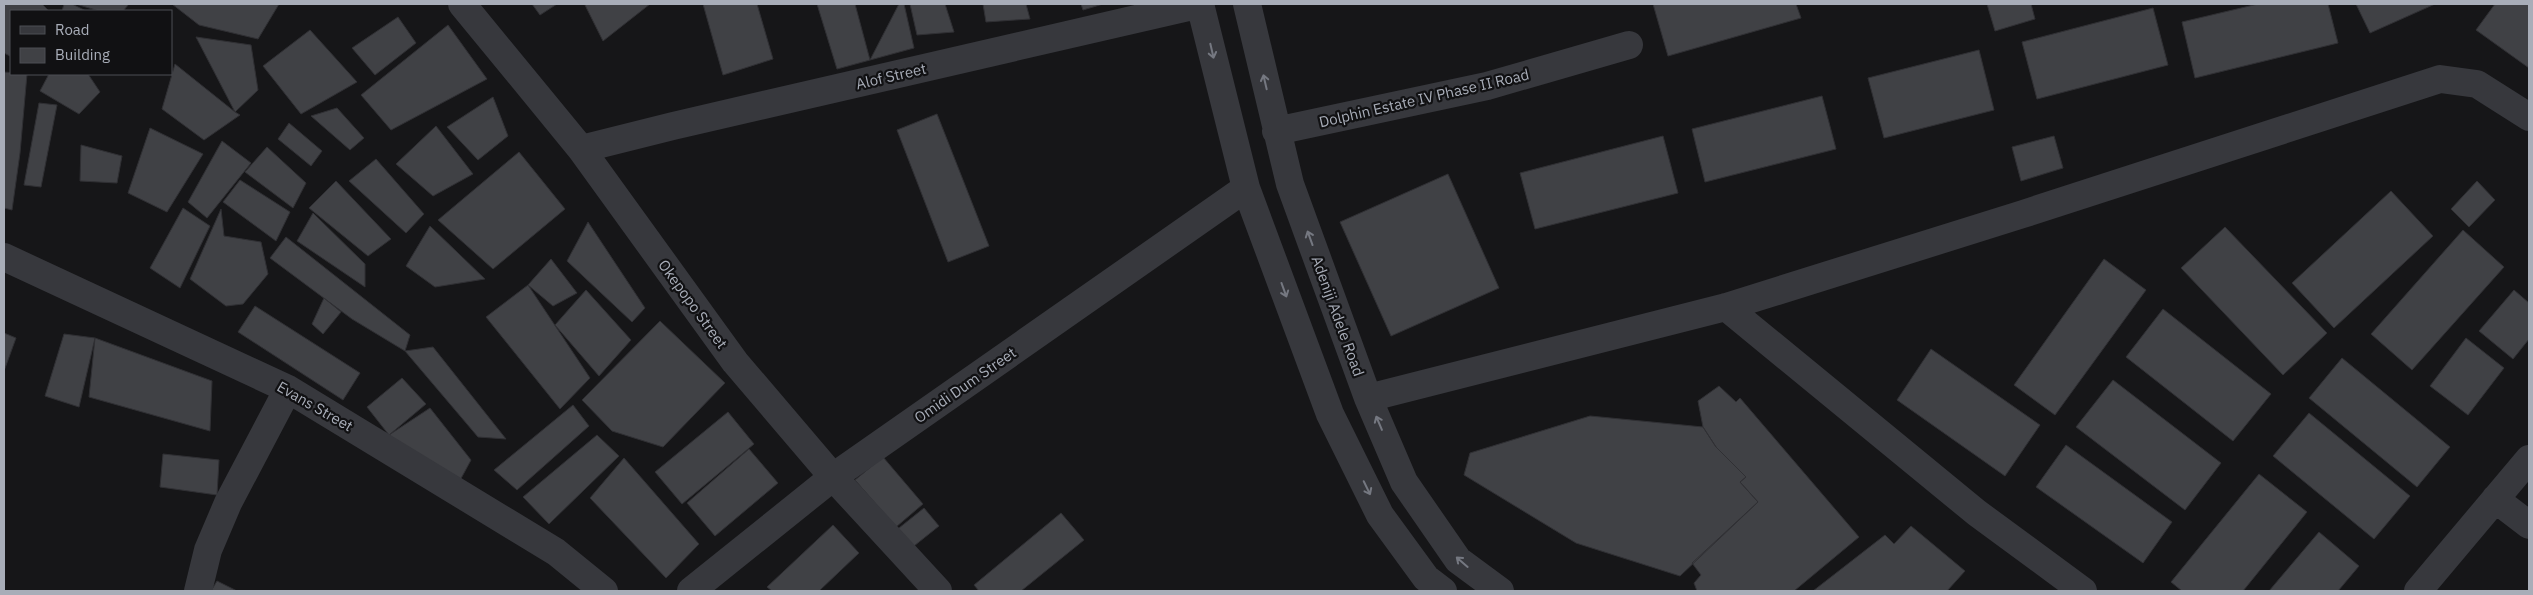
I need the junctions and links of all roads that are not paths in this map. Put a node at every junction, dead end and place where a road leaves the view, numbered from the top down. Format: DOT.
graph roads {
  1 [pos="462,4"];
  2 [pos="1201,4"];
  3 [pos="1247,4"];
  4 [pos="1628,45"];
  5 [pos="2529,117"];
  6 [pos="1276,131"];
  7 [pos="581,149"];
  8 [pos="1246,188"];
  9 [pos="4,257"];
  10 [pos="1726,307"];
  11 [pos="288,388"];
  12 [pos="1368,398"];
  13 [pos="2529,459"];
  14 [pos="833,477"];
  15 [pos="2495,498"];
  16 [pos="2529,525"];
  17 [pos="2068,588"];
  18 [pos="198,591"];
  19 [pos="604,591"];
  20 [pos="691,591"];
  21 [pos="938,591"];
  22 [pos="1443,591"];
  23 [pos="1500,591"];
  24 [pos="2418,591"];
  1 -- 7 [label="street, Okepopo Street"];
  2 -- 7 [label="street, Alof Street"];
  2 -- 8 [label="street, one-way"];
  6 -- 3 [label="street, Adeniji Adele Road, one-way"];
  4 -- 6 [label="street, Dolphin Estate IV Phase II Road"];
  5 -- 10 [label="street"];
  12 -- 6 [label="street, Adeniji Adele Road, one-way"];
  7 -- 14 [label="street, Okepopo Street"];
  8 -- 14 [label="street, Omidi Dum Street"];
  8 -- 22 [label="street, one-way"];
  9 -- 11 [label="street, Evans Street"];
  10 -- 12 [label="street"];
  10 -- 17 [label="street"];
  11 -- 18 [label="street"];
  11 -- 19 [label="street, Evans Street"];
  23 -- 12 [label="street, Adeniji Adele Road, one-way"];
  13 -- 15 [label="street"];
  14 -- 20 [label="street, Omidi Dum Street"];
  14 -- 21 [label="street, Okepopo Street"];
  15 -- 16 [label="street"];
  15 -- 24 [label="street"];
}
